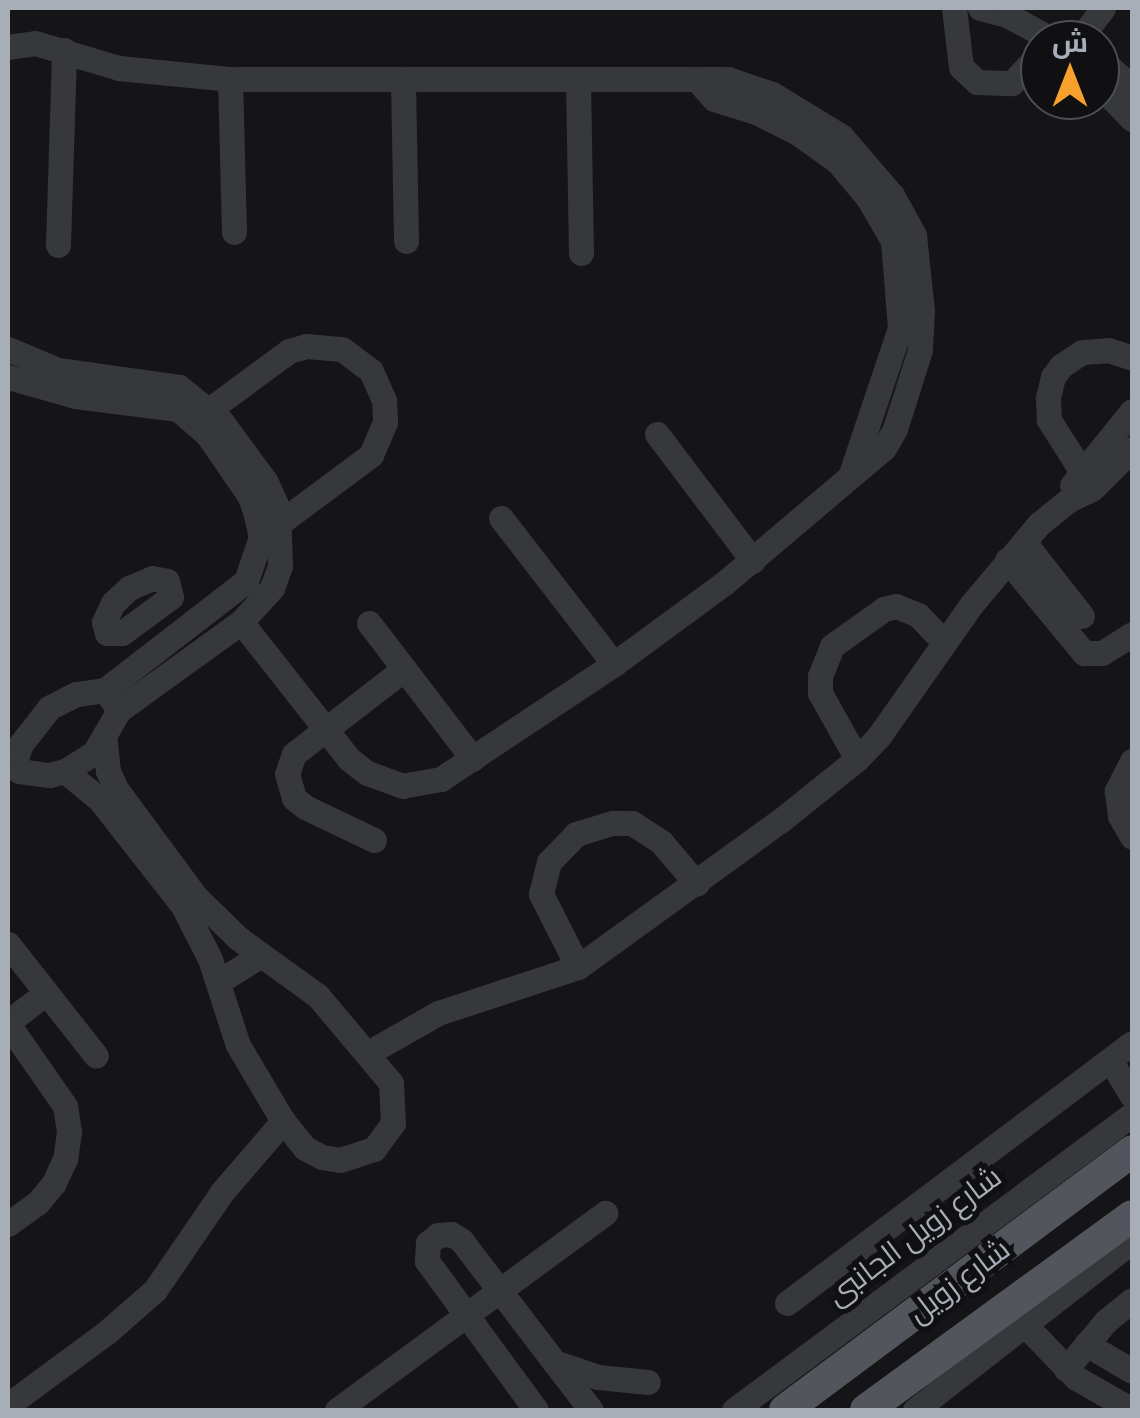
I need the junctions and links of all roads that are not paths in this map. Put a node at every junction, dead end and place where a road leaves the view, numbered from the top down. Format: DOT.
graph roads {
  1 [pos="954,8"];
  2 [pos="980,8"];
  3 [pos="1010,12"];
  4 [pos="8,46"];
  5 [pos="64,50"];
  6 [pos="1020,74"];
  7 [pos="230,79"];
  8 [pos="403,82"];
  9 [pos="578,82"];
  10 [pos="234,232"];
  11 [pos="406,241"];
  12 [pos="58,245"];
  13 [pos="581,253"];
  14 [pos="8,348"];
  15 [pos="1132,358"];
  16 [pos="8,377"];
  17 [pos="1132,411"];
  18 [pos="202,415"];
  19 [pos="656,434"];
  20 [pos="1132,449"];
  21 [pos="1082,472"];
  22 [pos="1068,500"];
  23 [pos="500,518"];
  24 [pos="271,529"];
  25 [pos="1016,551"];
  26 [pos="753,561"];
  27 [pos="145,616"];
  28 [pos="1082,616"];
  29 [pos="240,622"];
  30 [pos="369,623"];
  31 [pos="1132,634"];
  32 [pos="944,642"];
  33 [pos="166,645"];
  34 [pos="614,664"];
  35 [pos="404,669"];
  36 [pos="112,700"];
  37 [pos="325,730"];
  38 [pos="106,740"];
  39 [pos="473,760"];
  40 [pos="857,760"];
  41 [pos="1132,761"];
  42 [pos="19,766"];
  43 [pos="66,772"];
  44 [pos="8,796"];
  45 [pos="1132,837"];
  46 [pos="374,840"];
  47 [pos="696,884"];
  48 [pos="8,944"];
  49 [pos="260,956"];
  50 [pos="578,966"];
  51 [pos="218,982"];
  52 [pos="46,992"];
  53 [pos="8,1023"];
  54 [pos="1132,1043"];
  55 [pos="368,1053"];
  56 [pos="96,1056"];
  57 [pos="1110,1060"];
  58 [pos="1132,1096"];
  59 [pos="1132,1114"];
  60 [pos="283,1121"];
  61 [pos="1132,1151"];
  62 [pos="1065,1183"];
  63 [pos="606,1213"];
  64 [pos="1132,1216"];
  65 [pos="8,1224"];
  66 [pos="1132,1241"];
  67 [pos="499,1290"];
  68 [pos="1132,1300"];
  69 [pos="787,1303"];
  70 [pos="466,1315"];
  71 [pos="1026,1326"];
  72 [pos="1086,1344"];
  73 [pos="554,1362"];
  74 [pos="1128,1365"];
  75 [pos="1066,1369"];
  76 [pos="622,1380"];
  77 [pos="515,1382"];
  78 [pos="648,1382"];
  79 [pos="920,1395"];
  80 [pos="8,1405"];
  81 [pos="345,1408"];
  82 [pos="520,1410"];
  83 [pos="536,1410"];
  84 [pos="590,1410"];
  85 [pos="602,1410"];
  86 [pos="734,1410"];
  87 [pos="785,1410"];
  88 [pos="866,1410"];
  89 [pos="1132,1410"];
  1 -- 6 [label="street"];
  2 -- 3 [label="street"];
  4 -- 5 [label="street"];
  5 -- 7 [label="street"];
  5 -- 12 [label="street"];
  7 -- 8 [label="street"];
  7 -- 10 [label="street"];
  8 -- 9 [label="street"];
  8 -- 11 [label="street"];
  9 -- 13 [label="street"];
  9 -- 26 [label="street"];
  14 -- 18 [label="street"];
  15 -- 21 [label="street"];
  16 -- 18 [label="street"];
  17 -- 21 [label="street"];
  18 -- 24 [label="street"];
  18 -- 24 [label="street"];
  19 -- 26 [label="street"];
  20 -- 22 [label="street"];
  21 -- 22 [label="street"];
  22 -- 25 [label="street"];
  23 -- 34 [label="street"];
  24 -- 29 [label="street"];
  24 -- 33 [label="street"];
  25 -- 28 [label="street"];
  25 -- 31 [label="street"];
  25 -- 32 [label="street"];
  26 -- 34 [label="street"];
  27 -- 33 [label="street"];
  29 -- 36 [label="street"];
  29 -- 37 [label="street"];
  30 -- 35 [label="street"];
  32 -- 40 [label="street"];
  32 -- 40 [label="street"];
  33 -- 36 [label="street"];
  34 -- 39 [label="street"];
  35 -- 37 [label="street"];
  35 -- 39 [label="street"];
  36 -- 38 [label="street"];
  36 -- 42 [label="street"];
  37 -- 39 [label="street"];
  37 -- 46 [label="street"];
  38 -- 43 [label="street"];
  38 -- 49 [label="street"];
  40 -- 47 [label="street"];
  41 -- 45 [label="street"];
  42 -- 43 [label="street"];
  42 -- 44 [label="street"];
  43 -- 51 [label="street"];
  47 -- 50 [label="street"];
  47 -- 50 [label="street"];
  48 -- 52 [label="street"];
  49 -- 51 [label="street"];
  49 -- 55 [label="street"];
  50 -- 55 [label="street"];
  51 -- 60 [label="street"];
  52 -- 53 [label="street"];
  52 -- 56 [label="street"];
  53 -- 65 [label="street"];
  54 -- 57 [label="street"];
  55 -- 60 [label="street"];
  57 -- 58 [label="street"];
  57 -- 69 [label="street"];
  59 -- 62 [label="street, شارع زويل الجانبى"];
  60 -- 80 [label="street"];
  61 -- 62 [label="main road, شارع زويل"];
  62 -- 86 [label="street, شارع زويل الجانبى"];
  62 -- 87 [label="main road, شارع زويل"];
  63 -- 67 [label="street"];
  64 -- 79 [label="main road, شارع زويل"];
  66 -- 71 [label="street"];
  67 -- 70 [label="street"];
  67 -- 70 [label="street"];
  67 -- 73 [label="street"];
  68 -- 72 [label="street"];
  70 -- 77 [label="street"];
  70 -- 81 [label="street"];
  71 -- 75 [label="street"];
  71 -- 79 [label="street"];
  72 -- 74 [label="street"];
  72 -- 75 [label="street"];
  73 -- 76 [label="street"];
  73 -- 84 [label="street"];
  75 -- 89 [label="street"];
  76 -- 78 [label="street"];
  76 -- 85 [label="street"];
  77 -- 82 [label="street"];
  77 -- 83 [label="street"];
  79 -- 88 [label="main road, شارع زويل"];
}
